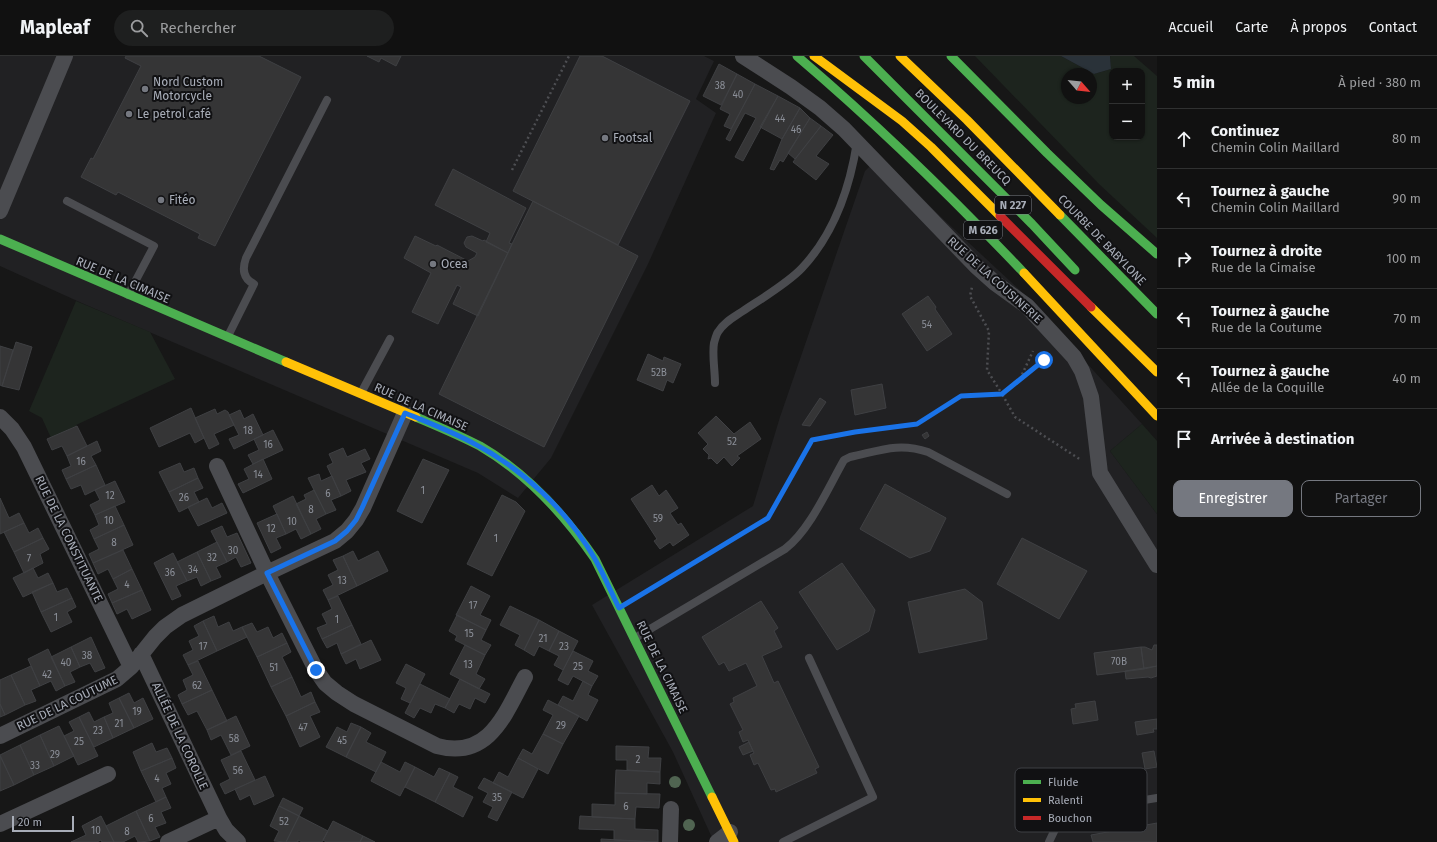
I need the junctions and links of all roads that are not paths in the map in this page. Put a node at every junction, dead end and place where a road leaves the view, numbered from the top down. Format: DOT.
graph roads {
  1 [pos="66,56"];
  2 [pos="743,56"];
  3 [pos="797,56"];
  4 [pos="814,56"];
  5 [pos="864,56"];
  6 [pos="900,56"];
  7 [pos="951,56"];
  8 [pos="327,100"];
  9 [pos="857,142"];
  10 [pos="1046,200"];
  11 [pos="67,201"];
  12 [pos="0,211"];
  13 [pos="0,239"];
  14 [pos="1157,254"];
  15 [pos="1079,275"];
  16 [pos="1133,276"];
  17 [pos="128,296"];
  18 [pos="1157,314"];
  19 [pos="227,337"];
  20 [pos="390,339"];
  21 [pos="1147,349"];
  22 [pos="1157,360"];
  23 [pos="1157,372"];
  24 [pos="716,383"];
  25 [pos="361,394"];
  26 [pos="405,413"];
  27 [pos="0,416"];
  28 [pos="1157,416"];
  29 [pos="217,466"];
  30 [pos="1007,494"];
  31 [pos="1157,565"];
  32 [pos="267,573"];
  33 [pos="634,638"];
  34 [pos="142,654"];
  35 [pos="809,658"];
  36 [pos="131,667"];
  37 [pos="525,676"];
  38 [pos="0,736"];
  39 [pos="108,774"];
  40 [pos="1157,798"];
  41 [pos="1147,800"];
  42 [pos="671,809"];
  43 [pos="219,818"];
  44 [pos="0,824"];
  45 [pos="1054,832"];
  46 [pos="732,837"];
  47 [pos="168,842"];
  48 [pos="238,842"];
  49 [pos="670,842"];
  50 [pos="717,842"];
  51 [pos="784,842"];
  52 [pos="1049,842"];
  1 -- 12 [label="street"];
  2 -- 9 [label="street, RUE DE LA COUSINERIE"];
  3 -- 28 [label="main road, M 626"];
  4 -- 23 [label="main road"];
  5 -- 15 [label="main road, BOULEVARD DU BREUCQ / N 227"];
  6 -- 10 [label="main road, BOULEVARD DU BREUCQ / N 227"];
  7 -- 14 [label="main road"];
  8 -- 19 [label="lane"];
  9 -- 24 [label="lane"];
  9 -- 31 [label="street, RUE DE LA COUSINERIE"];
  10 -- 16 [label="main road"];
  10 -- 18 [label="main road, COURBE DE BABYLONE / N 227"];
  11 -- 17 [label="lane"];
  13 -- 17 [label="main road, RUE DE LA CIMAISE"];
  17 -- 19 [label="main road, RUE DE LA CIMAISE"];
  19 -- 25 [label="main road, RUE DE LA CIMAISE"];
  20 -- 25 [label="lane"];
  21 -- 22 [label="main road"];
  25 -- 26 [label="main road, RUE DE LA CIMAISE"];
  26 -- 32 [label="street, RUE DE LA COUTUME"];
  26 -- 33 [label="main road, RUE DE LA CIMAISE"];
  27 -- 36 [label="street, RUE DE LA CONSTITUANTE"];
  29 -- 32 [label="street"];
  30 -- 33 [label="lane"];
  32 -- 34 [label="street, RUE DE LA COUTUME"];
  32 -- 37 [label="street"];
  33 -- 46 [label="main road, RUE DE LA CIMAISE"];
  34 -- 36 [label="street, RUE DE LA COUTUME"];
  34 -- 43 [label="street, ALLÉE DE LA COROLLE"];
  35 -- 51 [label="lane"];
  36 -- 38 [label="street, RUE DE LA COUTUME"];
  39 -- 44 [label="street"];
  40 -- 41 [label="lane"];
  42 -- 49 [label="street"];
  43 -- 47 [label="street"];
  43 -- 48 [label="street, ALLÉE DE LA COROLLE"];
  45 -- 52 [label="lane"];
  46 -- 50 [label="street"];
}
